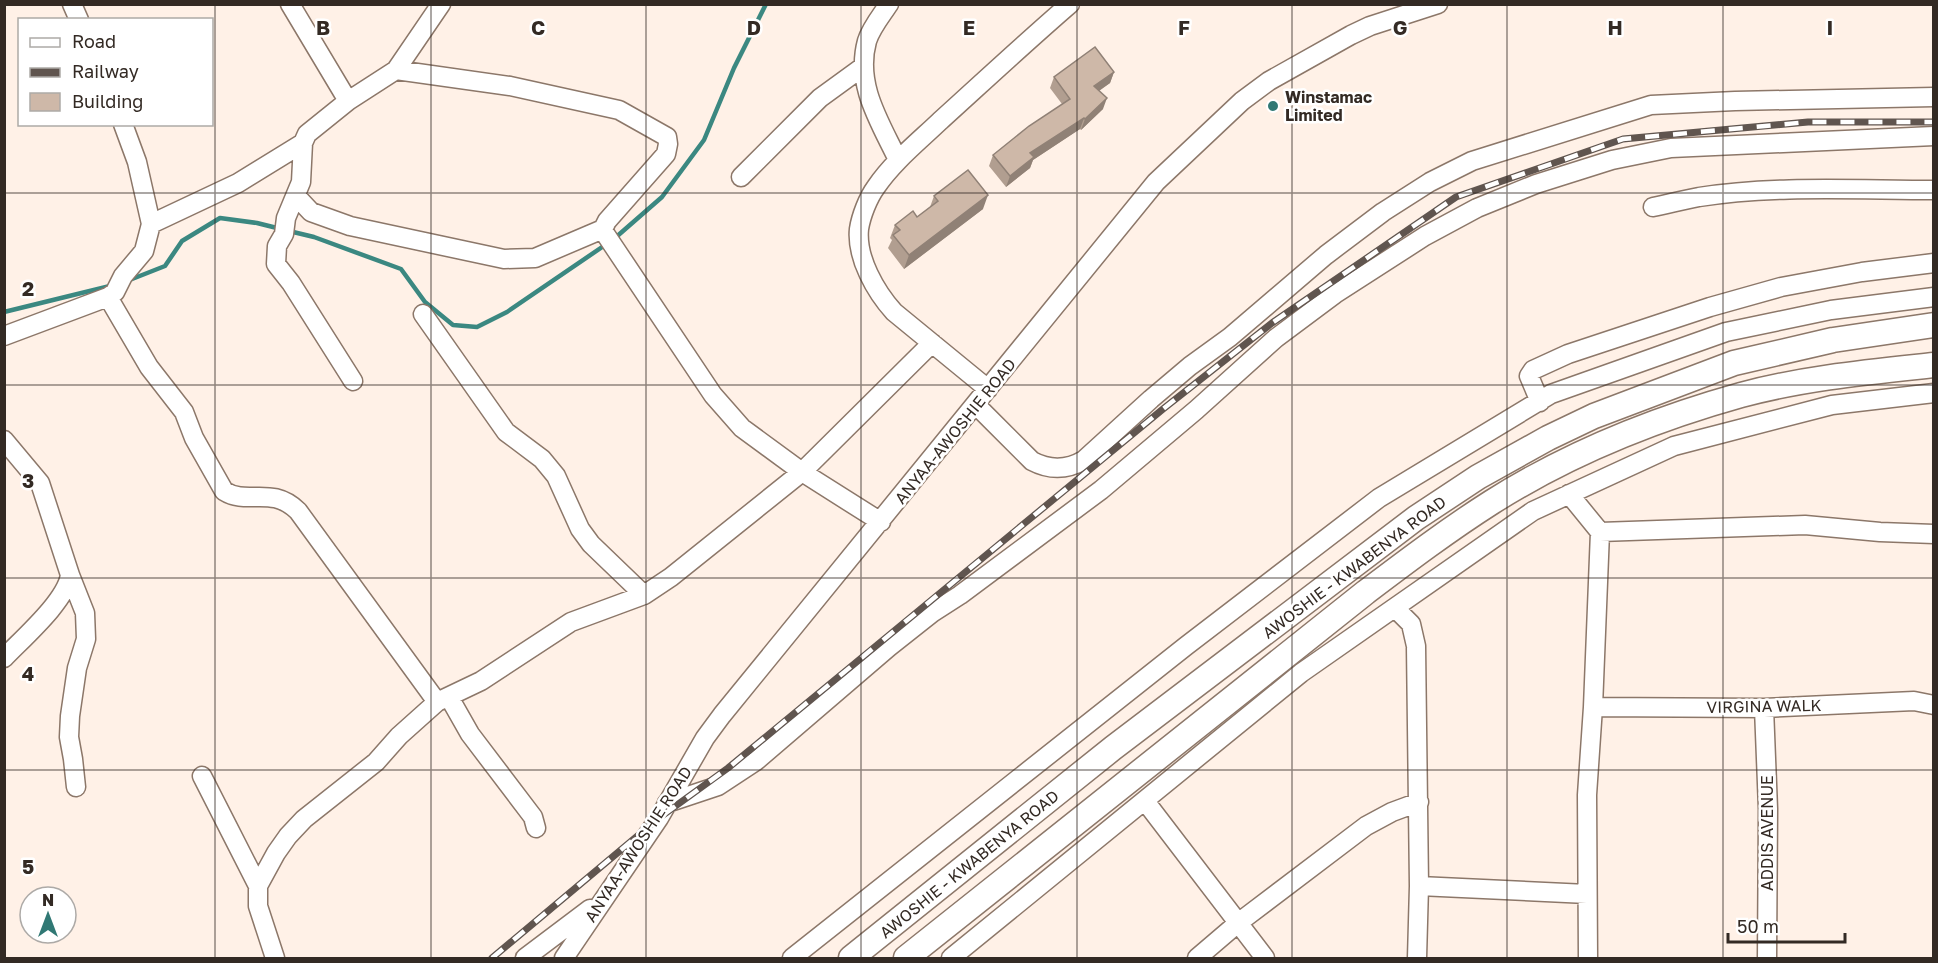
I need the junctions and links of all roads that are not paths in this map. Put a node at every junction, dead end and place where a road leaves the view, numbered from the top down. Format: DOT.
graph roads {
  1 [pos="72,4"];
  2 [pos="290,4"];
  3 [pos="441,4"];
  4 [pos="889,4"];
  5 [pos="1070,4"];
  6 [pos="1438,4"];
  7 [pos="78,18"];
  8 [pos="864,66"];
  9 [pos="396,70"];
  10 [pos="1934,97"];
  11 [pos="348,100"];
  12 [pos="124,126"];
  13 [pos="1934,136"];
  14 [pos="303,143"];
  15 [pos="898,160"];
  16 [pos="741,177"];
  17 [pos="1934,190"];
  18 [pos="296,196"];
  19 [pos="1653,207"];
  20 [pos="151,224"];
  21 [pos="608,238"];
  22 [pos="1934,263"];
  23 [pos="116,288"];
  24 [pos="1934,297"];
  25 [pos="423,314"];
  26 [pos="1934,326"];
  27 [pos="4,336"];
  28 [pos="932,343"];
  29 [pos="1934,365"];
  30 [pos="353,381"];
  31 [pos="988,389"];
  32 [pos="1934,393"];
  33 [pos="1540,402"];
  34 [pos="976,405"];
  35 [pos="4,440"];
  36 [pos="802,472"];
  37 [pos="1569,494"];
  38 [pos="881,522"];
  39 [pos="1600,532"];
  40 [pos="1934,534"];
  41 [pos="70,575"];
  42 [pos="644,596"];
  43 [pos="1395,608"];
  44 [pos="4,658"];
  45 [pos="443,699"];
  46 [pos="1934,705"];
  47 [pos="1593,707"];
  48 [pos="1764,708"];
  49 [pos="1113,748"];
  50 [pos="202,776"];
  51 [pos="1132,778"];
  52 [pos="75,787"];
  53 [pos="1145,801"];
  54 [pos="1419,802"];
  55 [pos="667,803"];
  56 [pos="536,828"];
  57 [pos="258,886"];
  58 [pos="1419,886"];
  59 [pos="1587,894"];
  60 [pos="601,901"];
  61 [pos="1238,923"];
  62 [pos="562,956"];
  63 [pos="275,958"];
  64 [pos="525,958"];
  65 [pos="792,958"];
  66 [pos="851,958"];
  67 [pos="906,958"];
  68 [pos="951,958"];
  69 [pos="1197,958"];
  70 [pos="1265,958"];
  71 [pos="1417,958"];
  72 [pos="1588,958"];
  73 [pos="1767,958"];
  1 -- 7 [label="street"];
  2 -- 11 [label="street"];
  3 -- 9 [label="street"];
  4 -- 8 [label="street"];
  5 -- 15 [label="street"];
  6 -- 31 [label="street, ANYAA-AWOSHIE ROAD"];
  8 -- 15 [label="street"];
  8 -- 16 [label="street"];
  9 -- 11 [label="street"];
  9 -- 21 [label="street"];
  10 -- 34 [label="street"];
  11 -- 14 [label="street"];
  12 -- 20 [label="street"];
  13 -- 55 [label="street"];
  14 -- 18 [label="street"];
  14 -- 20 [label="street"];
  15 -- 28 [label="street"];
  17 -- 19 [label="street"];
  18 -- 21 [label="street"];
  18 -- 30 [label="street"];
  20 -- 23 [label="street"];
  21 -- 36 [label="street"];
  22 -- 33 [label="street"];
  23 -- 27 [label="street"];
  23 -- 45 [label="street"];
  24 -- 33 [label="street"];
  25 -- 42 [label="street"];
  26 -- 49 [label="main road, AWOSHIE - KWABENYA ROAD"];
  28 -- 31 [label="street"];
  28 -- 36 [label="street"];
  29 -- 51 [label="main road, AWOSHIE - KWABENYA ROAD"];
  31 -- 34 [label="street, ANYAA-AWOSHIE ROAD"];
  32 -- 37 [label="street"];
  33 -- 65 [label="street"];
  34 -- 38 [label="street, ANYAA-AWOSHIE ROAD"];
  35 -- 41 [label="street"];
  36 -- 38 [label="street"];
  36 -- 42 [label="street"];
  37 -- 39 [label="street"];
  37 -- 43 [label="street"];
  38 -- 55 [label="street, ANYAA-AWOSHIE ROAD"];
  39 -- 40 [label="street"];
  39 -- 47 [label="street"];
  41 -- 44 [label="street"];
  41 -- 52 [label="street"];
  42 -- 45 [label="street"];
  43 -- 53 [label="street"];
  43 -- 54 [label="street"];
  45 -- 56 [label="street"];
  45 -- 57 [label="street"];
  46 -- 48 [label="street, VIRGINA WALK"];
  47 -- 48 [label="street, VIRGINA WALK"];
  47 -- 59 [label="street"];
  48 -- 73 [label="street, ADDIS AVENUE"];
  49 -- 51 [label="main road"];
  49 -- 66 [label="main road, AWOSHIE - KWABENYA ROAD"];
  50 -- 57 [label="street"];
  51 -- 67 [label="main road, AWOSHIE - KWABENYA ROAD"];
  53 -- 61 [label="street"];
  53 -- 68 [label="street"];
  54 -- 58 [label="street"];
  54 -- 61 [label="street"];
  55 -- 60 [label="street, ANYAA-AWOSHIE ROAD"];
  57 -- 63 [label="street"];
  58 -- 59 [label="street"];
  58 -- 71 [label="street"];
  59 -- 72 [label="street"];
  60 -- 62 [label="street, ANYAA-AWOSHIE ROAD"];
  60 -- 64 [label="street"];
  61 -- 69 [label="street"];
  61 -- 70 [label="street"];
}
